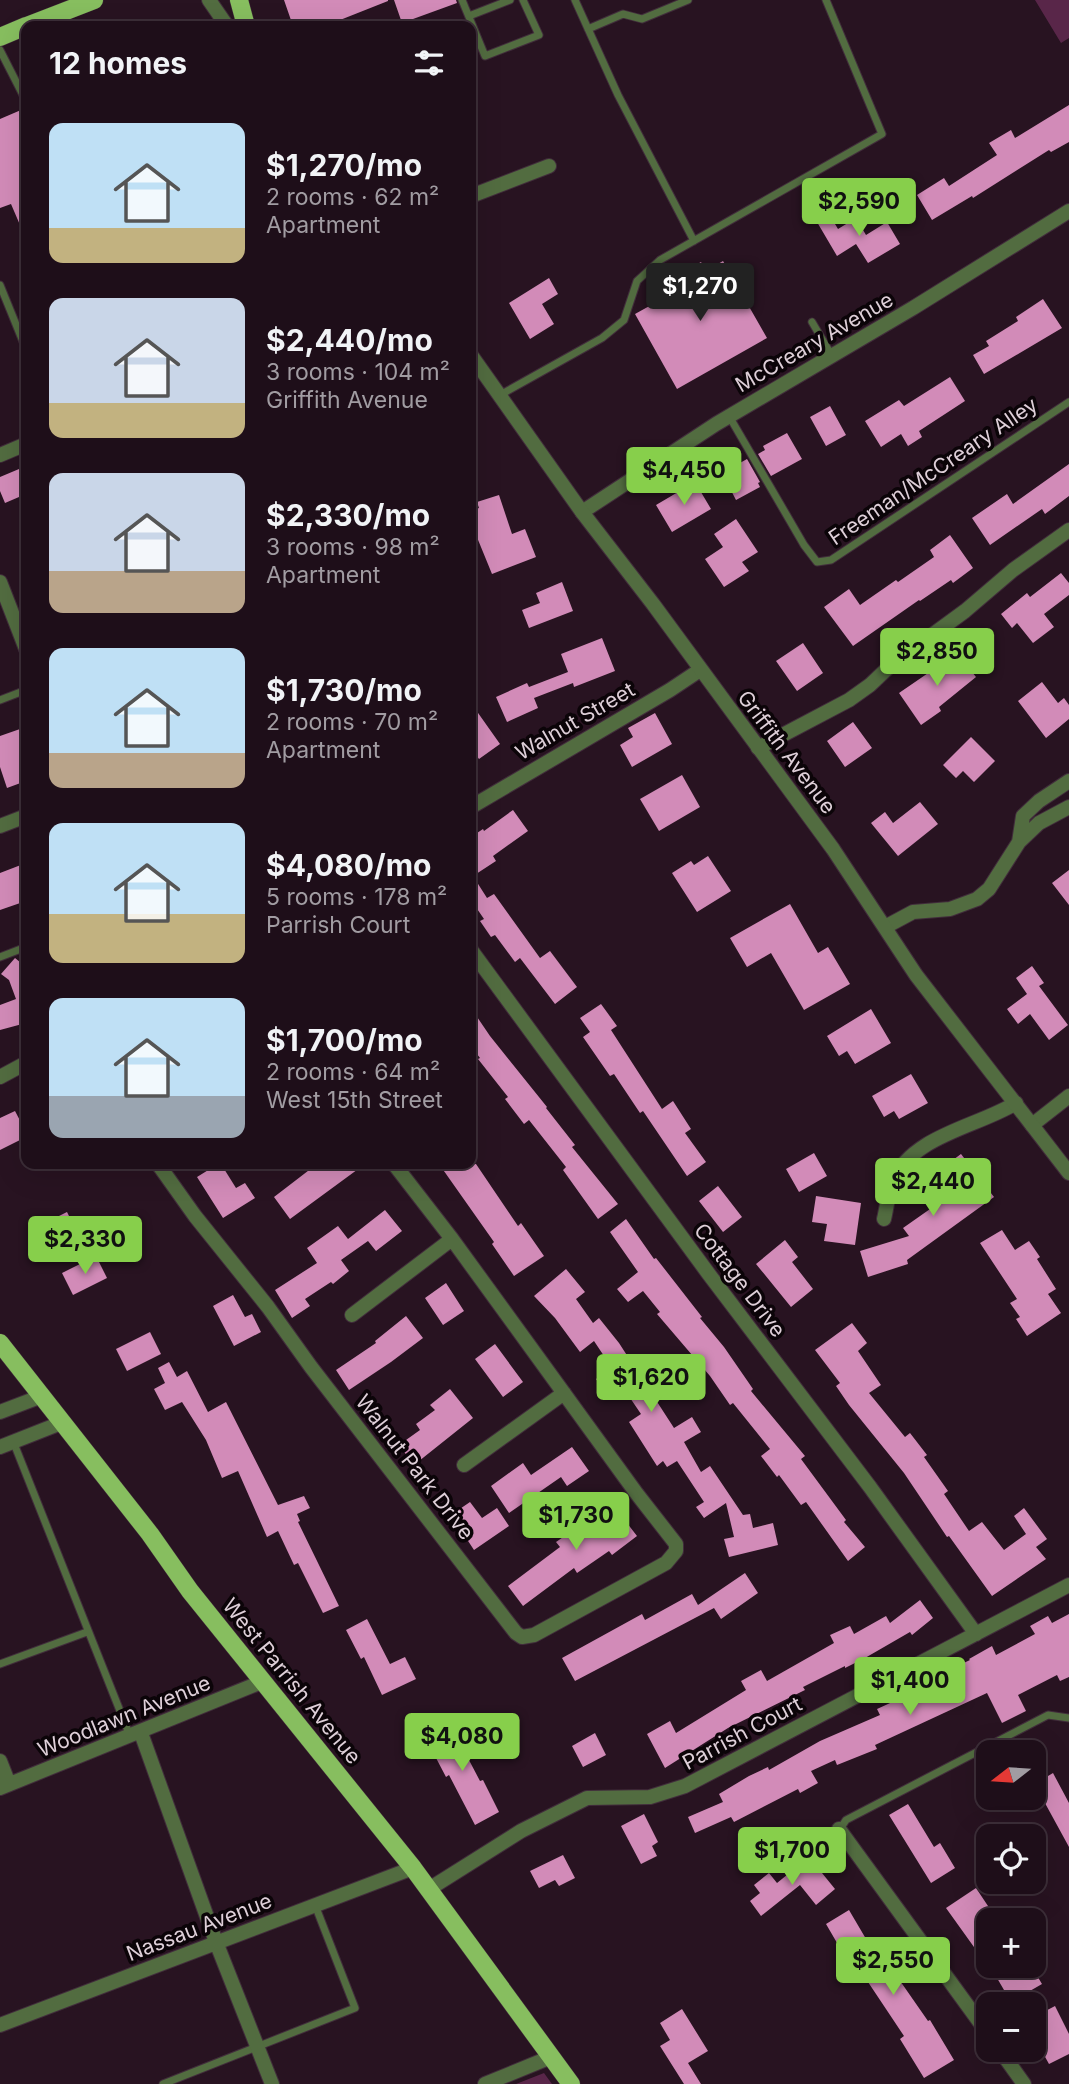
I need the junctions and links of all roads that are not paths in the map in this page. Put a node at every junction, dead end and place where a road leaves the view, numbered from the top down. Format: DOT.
graph roads {
  1 [pos="94,0"];
  2 [pos="209,0"];
  3 [pos="239,0"];
  4 [pos="462,0"];
  5 [pos="510,0"];
  6 [pos="523,0"];
  7 [pos="575,0"];
  8 [pos="688,0"];
  9 [pos="826,0"];
  10 [pos="469,16"];
  11 [pos="39,21"];
  12 [pos="224,21"];
  13 [pos="245,21"];
  14 [pos="470,21"];
  15 [pos="21,28"];
  16 [pos="588,29"];
  17 [pos="0,37"];
  18 [pos="476,37"];
  19 [pos="0,50"];
  20 [pos="21,91"];
  21 [pos="548,166"];
  22 [pos="476,194"];
  23 [pos="1069,211"];
  24 [pos="694,242"];
  25 [pos="0,285"];
  26 [pos="811,322"];
  27 [pos="21,337"];
  28 [pos="832,356"];
  29 [pos="476,362"];
  30 [pos="500,395"];
  31 [pos="1069,402"];
  32 [pos="729,416"];
  33 [pos="21,446"];
  34 [pos="0,455"];
  35 [pos="582,512"];
  36 [pos="1069,530"];
  37 [pos="0,582"];
  38 [pos="21,636"];
  39 [pos="700,670"];
  40 [pos="21,692"];
  41 [pos="0,700"];
  42 [pos="758,748"];
  43 [pos="1069,781"];
  44 [pos="476,804"];
  45 [pos="1069,807"];
  46 [pos="21,818"];
  47 [pos="0,826"];
  48 [pos="1019,842"];
  49 [pos="885,927"];
  50 [pos="21,949"];
  51 [pos="0,957"];
  52 [pos="476,957"];
  53 [pos="21,1066"];
  54 [pos="0,1077"];
  55 [pos="1069,1096"];
  56 [pos="1016,1103"];
  57 [pos="1032,1125"];
  58 [pos="162,1169"];
  59 [pos="398,1169"];
  60 [pos="1069,1173"];
  61 [pos="884,1219"];
  62 [pos="452,1240"];
  63 [pos="352,1315"];
  64 [pos="0,1343"];
  65 [pos="564,1393"];
  66 [pos="42,1396"];
  67 [pos="0,1412"];
  68 [pos="61,1423"];
  69 [pos="7,1444"];
  70 [pos="464,1465"];
  71 [pos="1069,1585"];
  72 [pos="87,1632"];
  73 [pos="976,1634"];
  74 [pos="0,1664"];
  75 [pos="264,1681"];
  76 [pos="1069,1718"];
  77 [pos="136,1735"];
  78 [pos="0,1761"];
  79 [pos="4,1786"];
  80 [pos="839,1829"];
  81 [pos="412,1868"];
  82 [pos="429,1889"];
  83 [pos="315,1905"];
  84 [pos="216,1942"];
  85 [pos="976,2017"];
  86 [pos="0,2025"];
  87 [pos="258,2048"];
  88 [pos="551,2057"];
  89 [pos="1008,2062"];
  90 [pos="163,2084"];
  91 [pos="272,2084"];
  92 [pos="485,2084"];
  93 [pos="571,2084"];
  94 [pos="1024,2084"];
  1 -- 11 [label="main road"];
  2 -- 12 [label="street"];
  3 -- 13 [label="main road"];
  4 -- 10 [label="lane"];
  5 -- 10 [label="lane"];
  6 -- 18 [label="lane"];
  7 -- 16 [label="lane"];
  8 -- 16 [label="lane"];
  9 -- 24 [label="lane"];
  10 -- 14 [label="lane"];
  15 -- 17 [label="main road"];
  16 -- 24 [label="lane"];
  19 -- 20 [label="lane"];
  21 -- 22 [label="street"];
  23 -- 28 [label="street, McCreary Avenue"];
  24 -- 30 [label="lane"];
  25 -- 27 [label="lane"];
  26 -- 28 [label="lane"];
  28 -- 32 [label="street, McCreary Avenue"];
  29 -- 30 [label="street, Griffith Avenue"];
  30 -- 35 [label="street, Griffith Avenue"];
  31 -- 32 [label="lane, Freeman/McCreary Alley"];
  32 -- 35 [label="street, McCreary Avenue"];
  33 -- 34 [label="street"];
  35 -- 39 [label="street, Griffith Avenue"];
  36 -- 42 [label="street"];
  37 -- 38 [label="street"];
  39 -- 42 [label="street, Griffith Avenue"];
  39 -- 44 [label="street, Walnut Street"];
  40 -- 41 [label="lane"];
  42 -- 49 [label="street, Griffith Avenue"];
  43 -- 48 [label="street"];
  45 -- 48 [label="street"];
  46 -- 47 [label="street"];
  48 -- 49 [label="street"];
  49 -- 56 [label="street, Griffith Avenue"];
  50 -- 51 [label="lane"];
  52 -- 73 [label="street, Cottage Drive"];
  53 -- 54 [label="street"];
  55 -- 57 [label="street"];
  56 -- 57 [label="street, Griffith Avenue"];
  56 -- 61 [label="street"];
  57 -- 60 [label="street, Griffith Avenue"];
  58 -- 65 [label="street, Walnut Park Drive"];
  59 -- 62 [label="street, Walnut Park Drive"];
  62 -- 63 [label="street"];
  62 -- 65 [label="street, Walnut Park Drive"];
  64 -- 66 [label="main road, West Parrish Avenue"];
  65 -- 70 [label="street"];
  66 -- 67 [label="street"];
  66 -- 68 [label="main road, West Parrish Avenue"];
  68 -- 69 [label="street"];
  68 -- 75 [label="main road, West Parrish Avenue"];
  69 -- 72 [label="lane"];
  71 -- 73 [label="street, Parrish Court"];
  72 -- 74 [label="lane"];
  72 -- 77 [label="lane"];
  73 -- 82 [label="street, Parrish Court"];
  75 -- 77 [label="street, Woodlawn Avenue"];
  75 -- 81 [label="main road, West Parrish Avenue"];
  76 -- 80 [label="lane"];
  77 -- 79 [label="street, Woodlawn Avenue"];
  77 -- 84 [label="street"];
  78 -- 79 [label="street"];
  80 -- 85 [label="street"];
  81 -- 82 [label="main road, West Parrish Avenue"];
  81 -- 83 [label="street, Nassau Avenue"];
  82 -- 88 [label="main road, West Parrish Avenue"];
  83 -- 84 [label="street, Nassau Avenue"];
  83 -- 87 [label="lane"];
  84 -- 86 [label="street, Nassau Avenue"];
  84 -- 87 [label="street"];
  87 -- 90 [label="lane"];
  87 -- 91 [label="street"];
  88 -- 92 [label="street"];
  88 -- 93 [label="main road, West Parrish Avenue"];
  89 -- 94 [label="street"];
}
